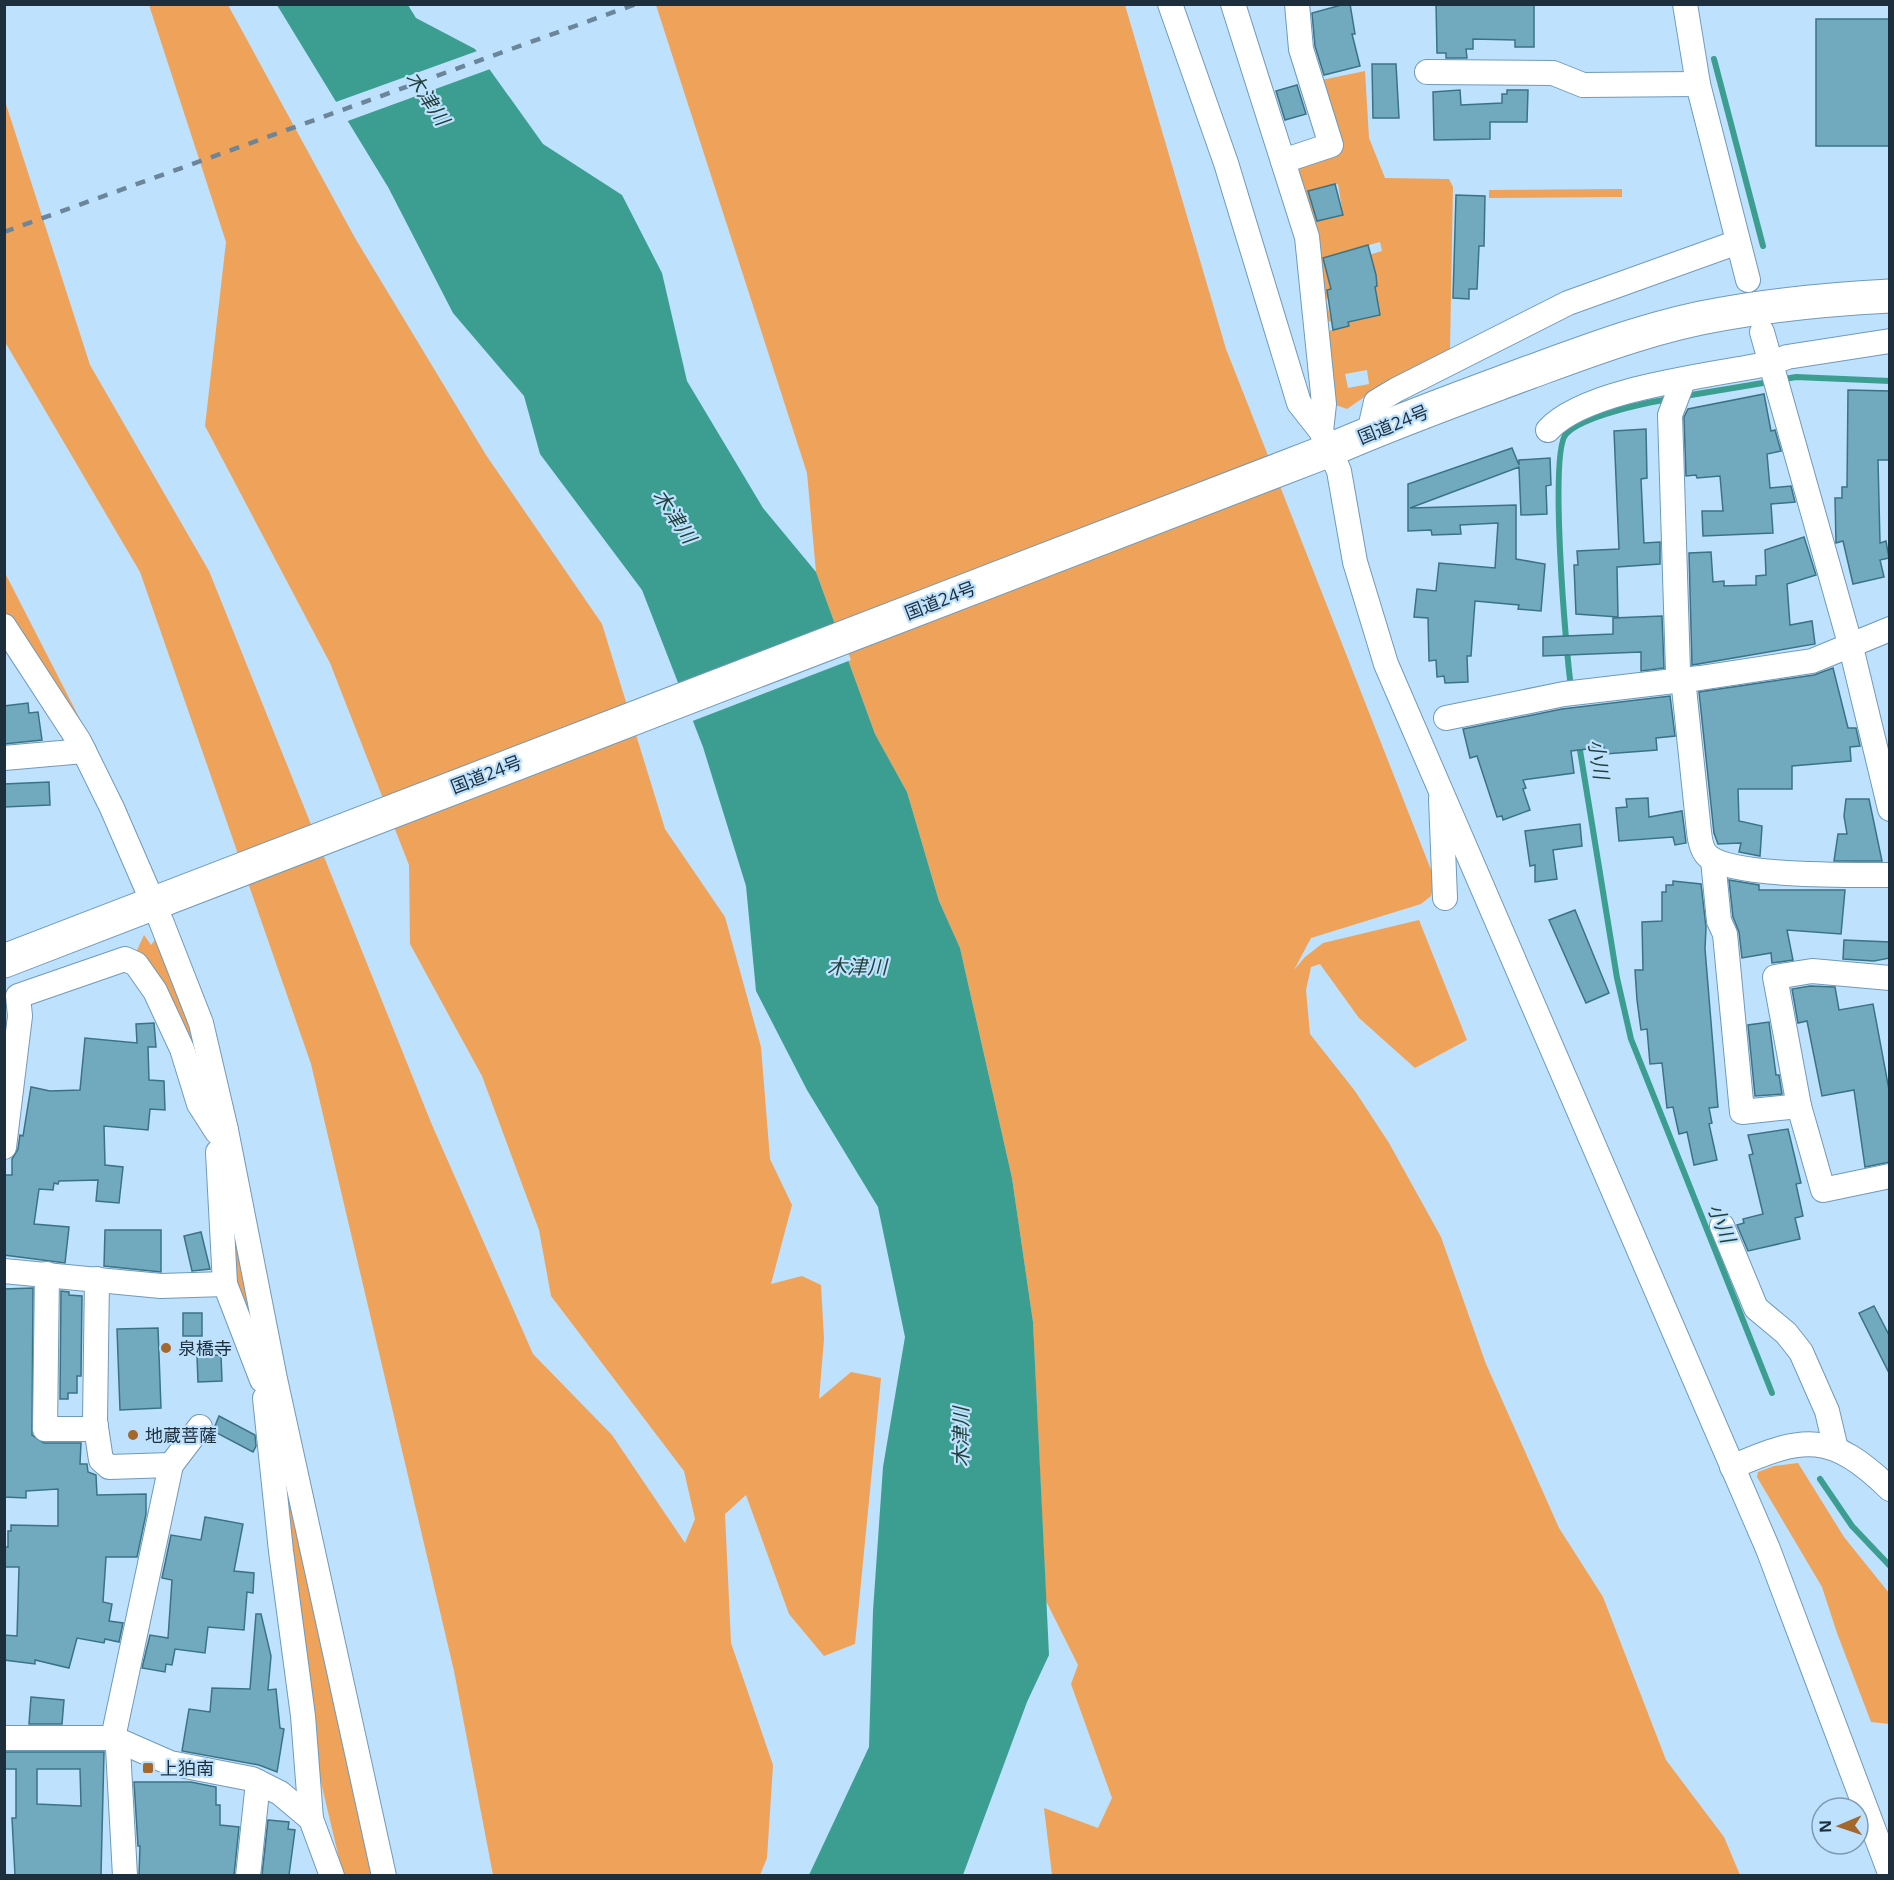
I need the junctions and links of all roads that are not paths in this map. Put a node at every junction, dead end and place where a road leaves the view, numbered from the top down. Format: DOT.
graph roads {
  1 [pos="1170,4"];
  2 [pos="1233,4"];
  3 [pos="1297,4"];
  4 [pos="1685,4"];
  5 [pos="1427,72"];
  6 [pos="1698,84"];
  7 [pos="1283,161"];
  8 [pos="1738,242"];
  9 [pos="1748,280"];
  10 [pos="1890,296"];
  11 [pos="1762,332"];
  12 [pos="1890,341"];
  13 [pos="1775,374"];
  14 [pos="1682,383"];
  15 [pos="1548,430"];
  16 [pos="1369,433"];
  17 [pos="1319,447"];
  18 [pos="4,626"];
  19 [pos="1890,629"];
  20 [pos="1851,647"];
  21 [pos="13,651"];
  22 [pos="1681,680"];
  23 [pos="1446,718"];
  24 [pos="84,752"];
  25 [pos="4,758"];
  26 [pos="1441,788"];
  27 [pos="1890,809"];
  28 [pos="1713,860"];
  29 [pos="1890,876"];
  30 [pos="1445,898"];
  31 [pos="162,899"];
  32 [pos="4,961"];
  33 [pos="1890,978"];
  34 [pos="1799,1106"];
  35 [pos="221,1131"];
  36 [pos="4,1147"];
  37 [pos="1890,1176"];
  38 [pos="1722,1226"];
  39 [pos="4,1271"];
  40 [pos="47,1274"];
  41 [pos="97,1279"];
  42 [pos="225,1284"];
  43 [pos="269,1380"];
  44 [pos="96,1426"];
  45 [pos="200,1427"];
  46 [pos="1836,1449"];
  47 [pos="171,1465"];
  48 [pos="1732,1467"];
  49 [pos="1890,1489"];
  50 [pos="4,1738"];
  51 [pos="113,1738"];
  52 [pos="258,1782"];
  53 [pos="311,1819"];
  54 [pos="1890,1874"];
  55 [pos="125,1875"];
  56 [pos="248,1875"];
  57 [pos="332,1875"];
  58 [pos="384,1875"];
  1 -- 17 [label="street"];
  2 -- 7 [label="street"];
  3 -- 7 [label="street"];
  4 -- 6 [label="street"];
  5 -- 6 [label="street"];
  6 -- 8 [label="street"];
  7 -- 17 [label="street"];
  8 -- 9 [label="street"];
  8 -- 16 [label="street"];
  10 -- 16 [label="highway, 国道24号"];
  11 -- 13 [label="street"];
  12 -- 13 [label="street"];
  13 -- 14 [label="street"];
  13 -- 20 [label="street"];
  14 -- 15 [label="street"];
  14 -- 22 [label="street"];
  16 -- 17 [label="highway, 国道24号"];
  17 -- 26 [label="street"];
  17 -- 31 [label="highway, 国道24号"];
  18 -- 21 [label="street"];
  19 -- 20 [label="street"];
  20 -- 22 [label="street"];
  20 -- 27 [label="street"];
  21 -- 24 [label="street"];
  22 -- 23 [label="street"];
  22 -- 28 [label="street"];
  24 -- 25 [label="street"];
  24 -- 31 [label="street"];
  26 -- 30 [label="street"];
  26 -- 48 [label="street"];
  28 -- 29 [label="street"];
  28 -- 34 [label="street"];
  31 -- 32 [label="highway, 国道24号"];
  31 -- 35 [label="street"];
  33 -- 34 [label="street"];
  34 -- 37 [label="street"];
  35 -- 36 [label="street"];
  35 -- 42 [label="street"];
  35 -- 43 [label="street"];
  38 -- 46 [label="street"];
  39 -- 40 [label="street"];
  40 -- 41 [label="street"];
  40 -- 44 [label="street"];
  41 -- 42 [label="street"];
  41 -- 44 [label="street"];
  42 -- 43 [label="street"];
  43 -- 53 [label="street"];
  43 -- 58 [label="street"];
  44 -- 47 [label="street"];
  45 -- 47 [label="street"];
  46 -- 48 [label="street"];
  46 -- 49 [label="street"];
  47 -- 51 [label="street"];
  48 -- 54 [label="street"];
  50 -- 51 [label="street"];
  51 -- 52 [label="street"];
  51 -- 55 [label="street"];
  52 -- 53 [label="street"];
  52 -- 56 [label="street"];
  53 -- 57 [label="street"];
}
